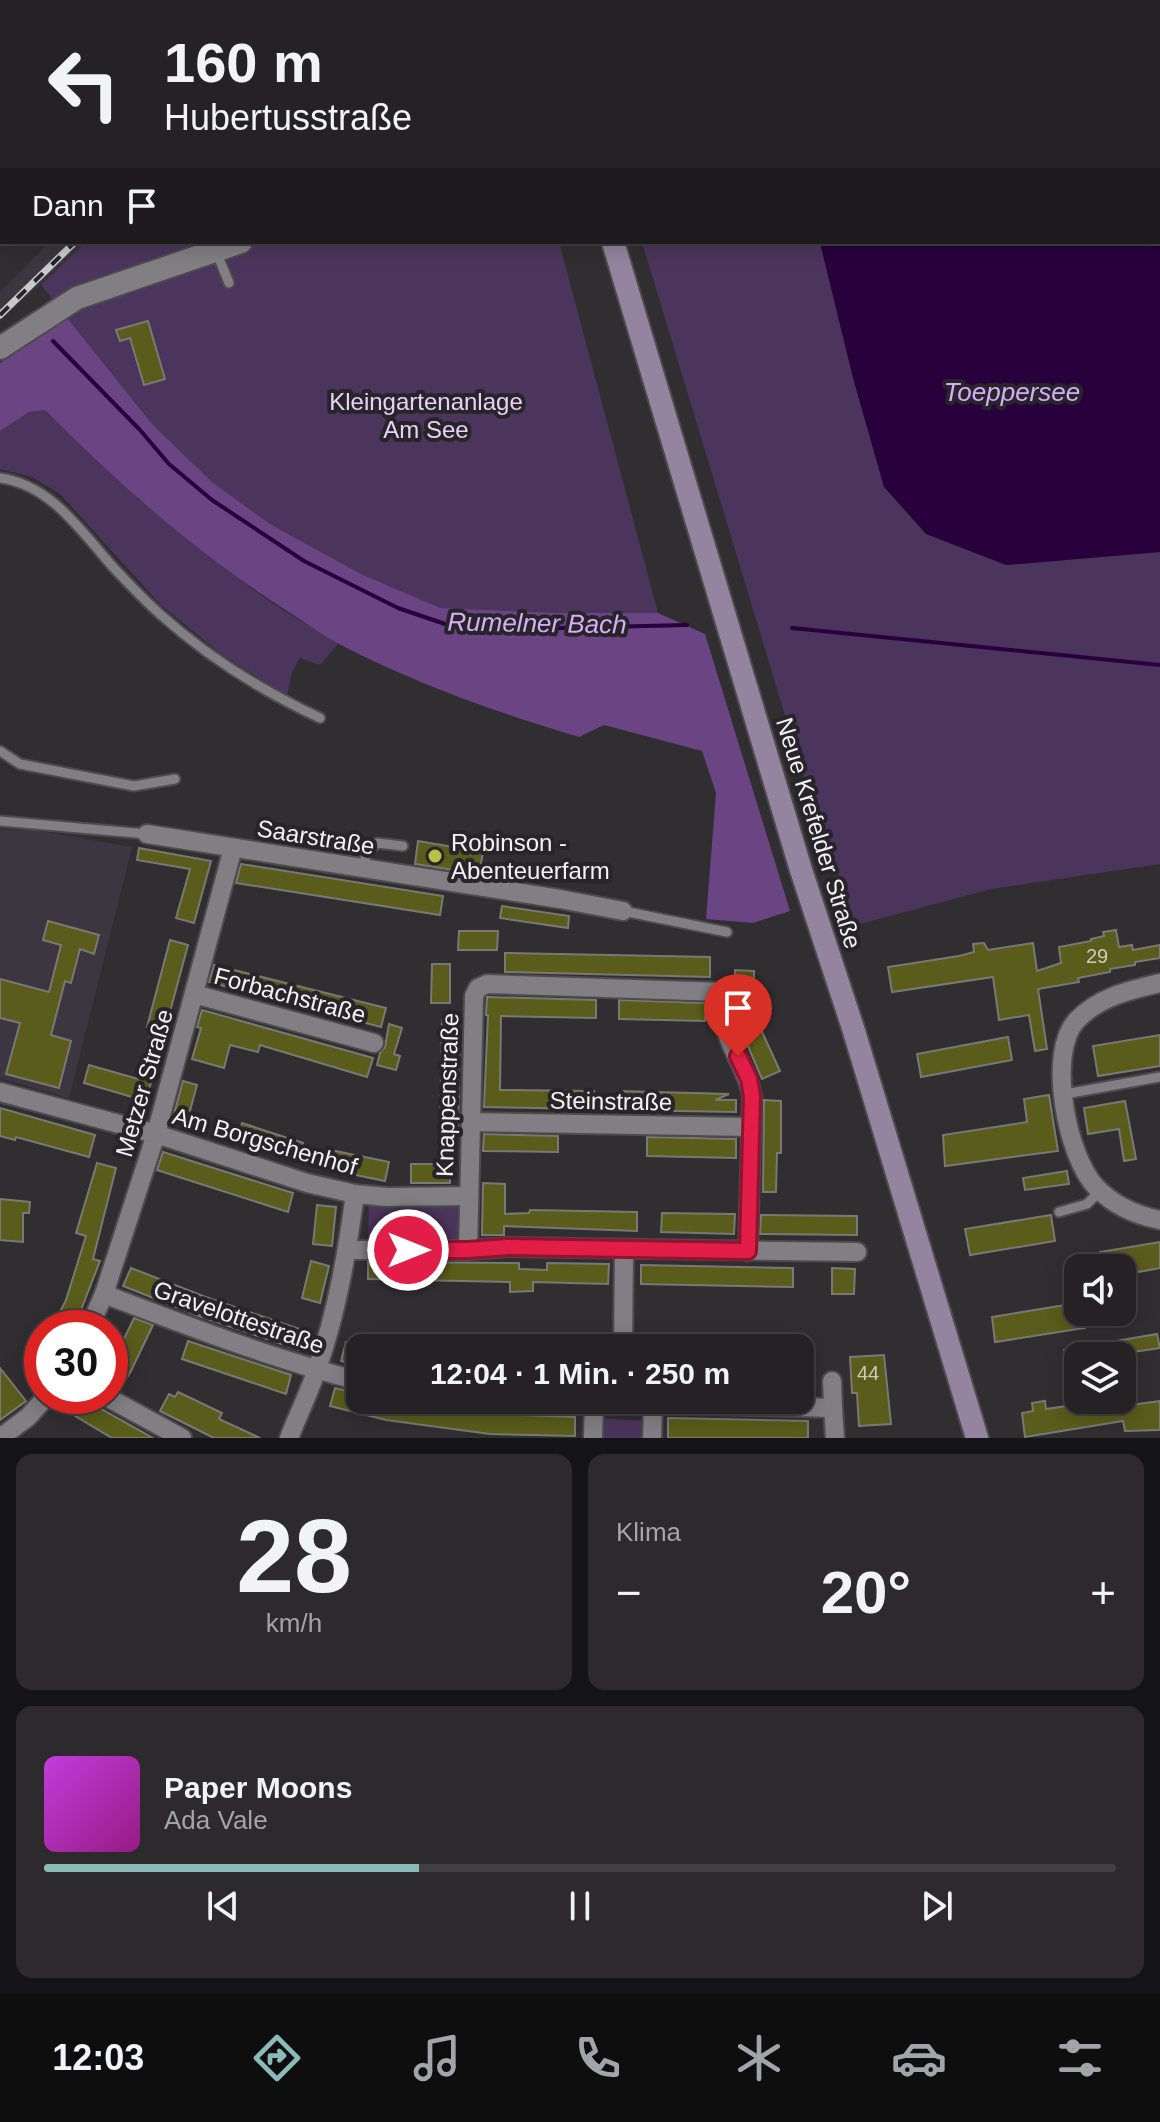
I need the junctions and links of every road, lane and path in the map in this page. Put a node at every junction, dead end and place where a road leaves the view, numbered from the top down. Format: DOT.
graph roads {
  1 [pos="232,244"];
  2 [pos="614,244"];
  3 [pos="205,250"];
  4 [pos="229,283"];
  5 [pos="0,348"];
  6 [pos="0,478"];
  7 [pos="320,718"];
  8 [pos="0,751"];
  9 [pos="175,779"];
  10 [pos="0,821"];
  11 [pos="147,834"];
  12 [pos="403,846"];
  13 [pos="233,848"];
  14 [pos="363,869"];
  15 [pos="623,911"];
  16 [pos="727,932"];
  17 [pos="1160,983"];
  18 [pos="194,994"];
  19 [pos="374,1043"];
  20 [pos="1160,1077"];
  21 [pos="0,1092"];
  22 [pos="1065,1094"];
  23 [pos="470,1122"];
  24 [pos="750,1127"];
  25 [pos="156,1134"];
  26 [pos="1100,1191"];
  27 [pos="355,1194"];
  28 [pos="468,1196"];
  29 [pos="1059,1212"];
  30 [pos="1160,1220"];
  31 [pos="347,1250"];
  32 [pos="468,1250"];
  33 [pos="624,1251"];
  34 [pos="748,1251"];
  35 [pos="857,1252"];
  36 [pos="104,1294"];
  37 [pos="97,1310"];
  38 [pos="623,1334"];
  39 [pos="317,1370"];
  40 [pos="346,1377"];
  41 [pos="832,1381"];
  42 [pos="814,1408"];
  43 [pos="833,1408"];
  44 [pos="128,1409"];
  45 [pos="31,1414"];
  46 [pos="594,1414"];
  47 [pos="653,1414"];
  48 [pos="0,1438"];
  49 [pos="182,1438"];
  50 [pos="289,1438"];
  51 [pos="593,1438"];
  52 [pos="652,1438"];
  53 [pos="835,1438"];
  54 [pos="977,1438"];
  1 -- 3 [label="street"];
  2 -- 54 [label="main road, Neue Krefelder Straße"];
  3 -- 4 [label="lane"];
  3 -- 5 [label="street"];
  6 -- 7 [label="lane"];
  8 -- 9 [label="lane"];
  10 -- 11 [label="lane, Saarstraße"];
  11 -- 13 [label="street, Saarstraße"];
  12 -- 14 [label="lane"];
  13 -- 14 [label="street, Saarstraße"];
  13 -- 18 [label="street, Metzer Straße"];
  14 -- 15 [label="street, Saarstraße"];
  15 -- 16 [label="lane"];
  17 -- 22 [label="street"];
  18 -- 19 [label="street, Forbachstraße"];
  18 -- 25 [label="street, Metzer Straße"];
  20 -- 22 [label="lane"];
  21 -- 25 [label="street, Am Borgschenhof"];
  22 -- 26 [label="street"];
  23 -- 24 [label="street, Steinstraße"];
  23 -- 24 [label="street, Knappenstraße"];
  23 -- 28 [label="street, Knappenstraße"];
  24 -- 34 [label="street"];
  25 -- 27 [label="street, Am Borgschenhof"];
  25 -- 36 [label="street, Metzer Straße"];
  26 -- 29 [label="lane"];
  26 -- 30 [label="street"];
  27 -- 28 [label="street, Am Borgschenhof"];
  27 -- 31 [label="street"];
  28 -- 32 [label="street"];
  31 -- 32 [label="street"];
  31 -- 39 [label="street"];
  32 -- 33 [label="street"];
  33 -- 34 [label="street"];
  33 -- 38 [label="street"];
  34 -- 35 [label="street"];
  36 -- 37 [label="street, Metzer Straße"];
  36 -- 39 [label="street, Gravelottestraße"];
  39 -- 40 [label="street, Gravelottestraße"];
  39 -- 50 [label="street"];
  41 -- 43 [label="street"];
  42 -- 43 [label="street"];
  43 -- 53 [label="street"];
  44 -- 49 [label="street"];
  45 -- 48 [label="street"];
  46 -- 51 [label="street"];
  47 -- 52 [label="street"];
}
